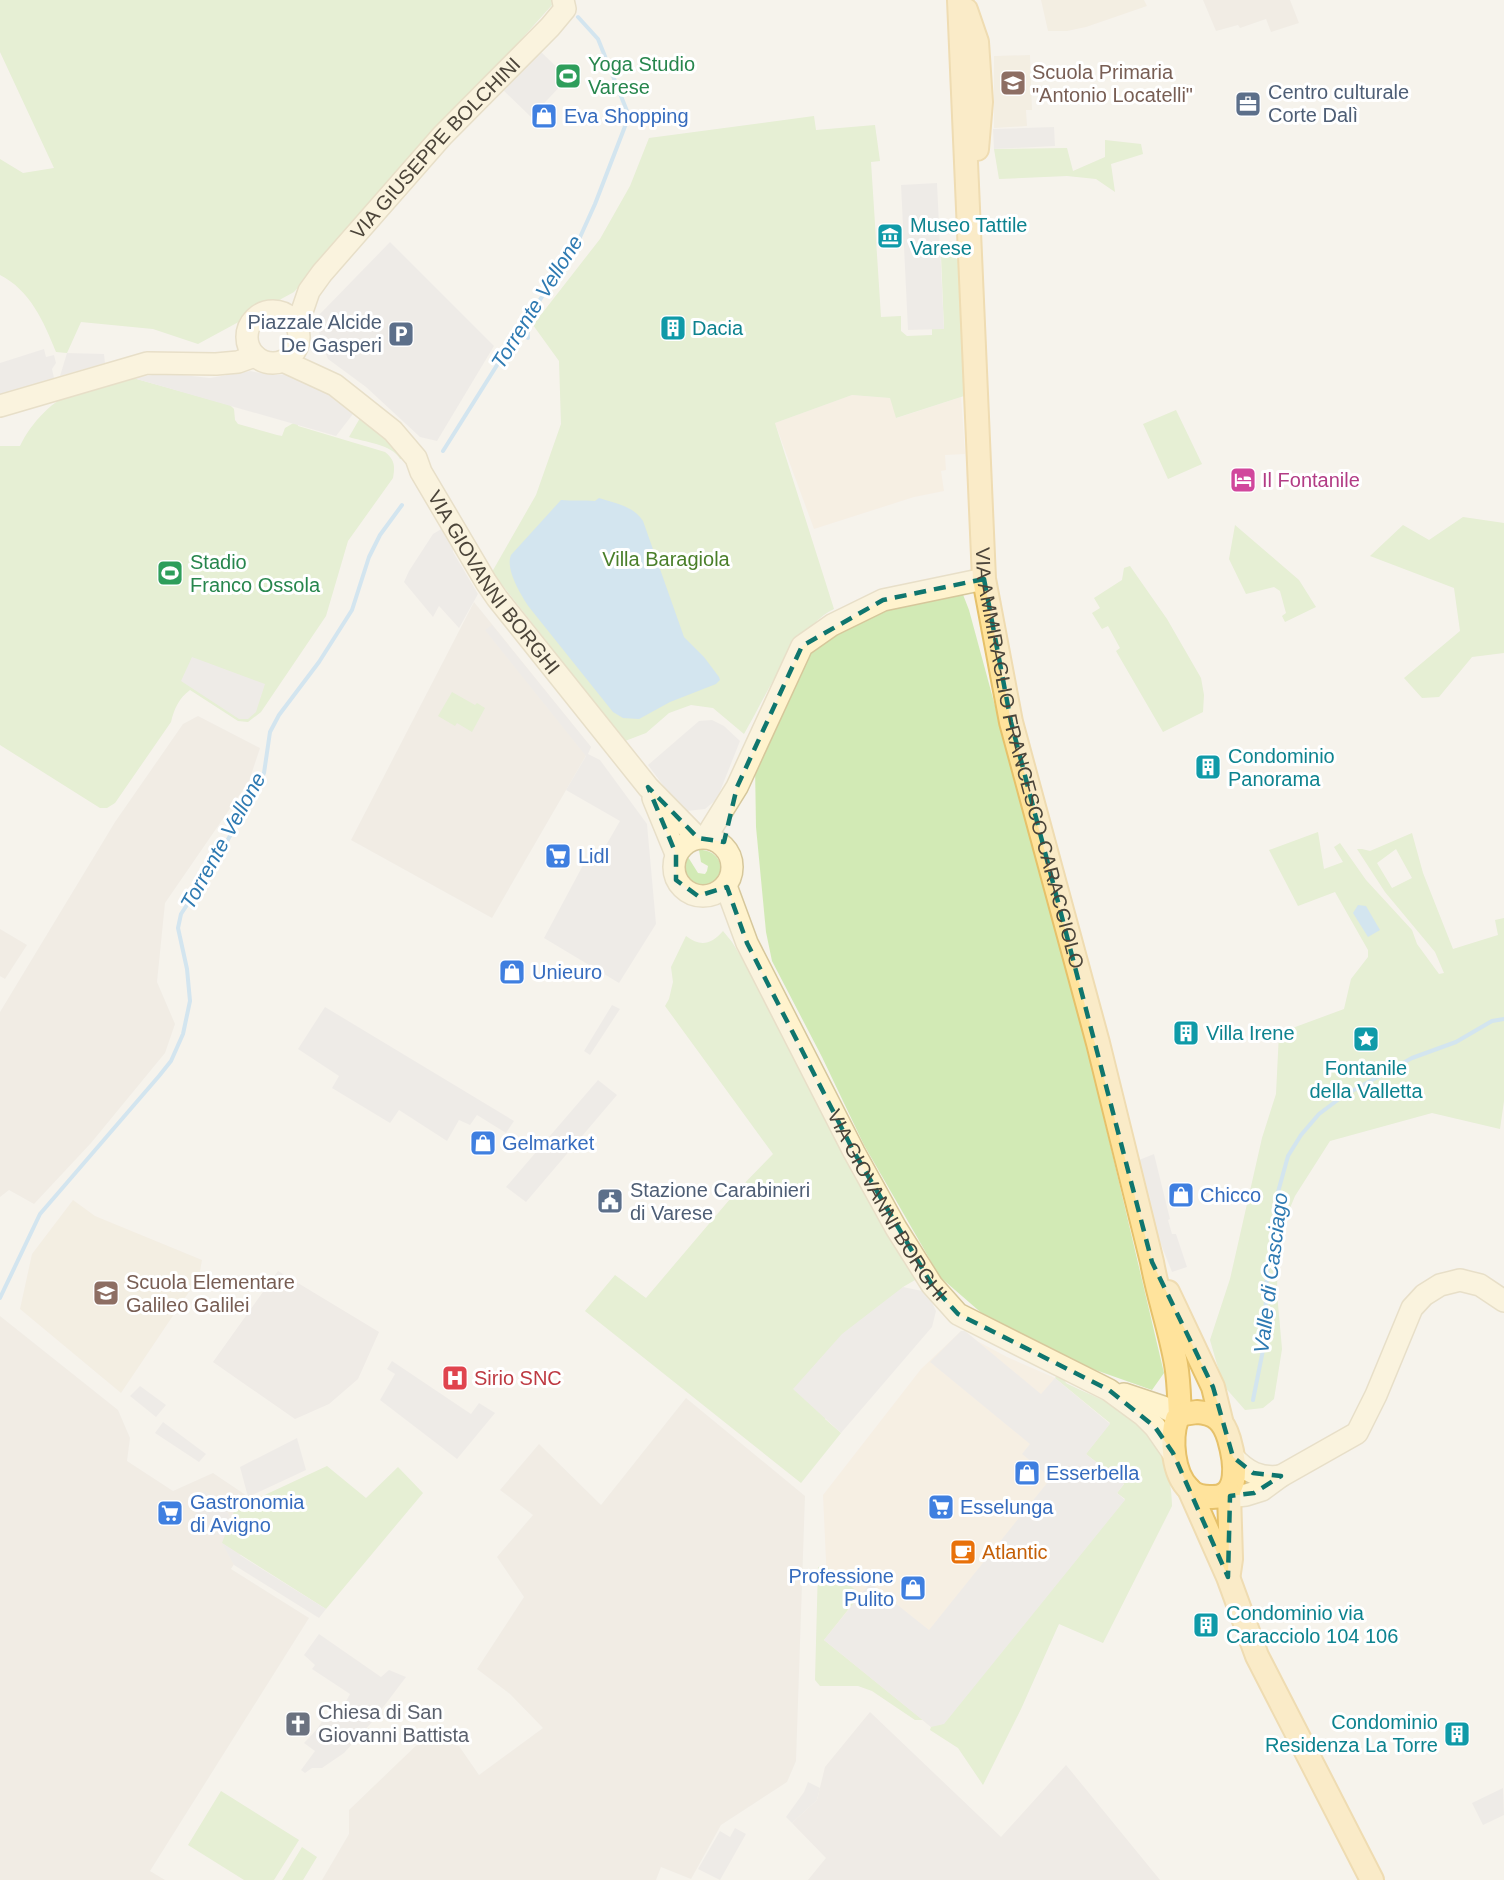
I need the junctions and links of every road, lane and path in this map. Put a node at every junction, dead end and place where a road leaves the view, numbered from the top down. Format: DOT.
graph roads {
  1 [pos="961,0"];
  2 [pos="564,5"];
  3 [pos="309,291"];
  4 [pos="272,311"];
  5 [pos="298,334"];
  6 [pos="251,350"];
  7 [pos="283,361"];
  8 [pos="335,385"];
  9 [pos="0,406"];
  10 [pos="984,579"];
  11 [pos="648,787"];
  12 [pos="709,840"];
  13 [pos="676,854"];
  14 [pos="726,886"];
  15 [pos="706,897"];
  16 [pos="747,943"];
  17 [pos="1152,1262"];
  18 [pos="1504,1301"];
  19 [pos="1109,1390"];
  20 [pos="1171,1411"];
  21 [pos="1221,1420"];
  22 [pos="1173,1453"];
  23 [pos="1233,1456"];
  24 [pos="1281,1476"];
  25 [pos="1189,1489"];
  26 [pos="1238,1494"];
  27 [pos="1228,1577"];
  28 [pos="1372,1880"];
  1 -- 10 [label="main road, VIA AMMIRAGLIO FRANCESCO CARACCIOLO"];
  2 -- 3 [label="main road, VIA GIUSEPPE BOLCHINI"];
  3 -- 4 [label="main road"];
  3 -- 5 [label="main road"];
  4 -- 5 [label="main road"];
  4 -- 6 [label="main road"];
  5 -- 7 [label="main road"];
  5 -- 8 [label="main road, VIA GIOVANNI BORGHI"];
  6 -- 7 [label="main road"];
  6 -- 9 [label="main road"];
  7 -- 8 [label="main road, VIA GIOVANNI BORGHI"];
  8 -- 11 [label="main road, VIA GIOVANNI BORGHI"];
  10 -- 12 [label="main road"];
  10 -- 17 [label="main road, VIA AMMIRAGLIO FRANCESCO CARACCIOLO"];
  11 -- 12 [label="main road, VIA GIOVANNI BORGHI"];
  11 -- 13 [label="main road, VIA GIOVANNI BORGHI"];
  12 -- 13 [label="main road"];
  12 -- 14 [label="main road"];
  13 -- 15 [label="main road"];
  14 -- 15 [label="main road"];
  14 -- 16 [label="main road, VIA GIOVANNI BORGHI"];
  15 -- 16 [label="main road, VIA GIOVANNI BORGHI"];
  16 -- 19 [label="main road, VIA GIOVANNI BORGHI"];
  17 -- 20 [label="main road, VIA AMMIRAGLIO FRANCESCO CARACCIOLO"];
  17 -- 21 [label="main road, VIA AMMIRAGLIO FRANCESCO CARACCIOLO"];
  18 -- 24 [label="main road"];
  19 -- 20 [label="main road, VIA GIOVANNI BORGHI"];
  19 -- 22 [label="main road, VIA GIOVANNI BORGHI"];
  20 -- 21 [label="main road"];
  20 -- 22 [label="main road, VIA AMMIRAGLIO FRANCESCO CARACCIOLO"];
  21 -- 23 [label="main road, VIA AMMIRAGLIO FRANCESCO CARACCIOLO"];
  22 -- 25 [label="main road"];
  23 -- 24 [label="main road"];
  23 -- 26 [label="main road, VIA AMMIRAGLIO FRANCESCO CARACCIOLO"];
  24 -- 26 [label="main road"];
  25 -- 26 [label="main road"];
  25 -- 27 [label="main road"];
  26 -- 27 [label="main road"];
  27 -- 28 [label="main road"];
}
